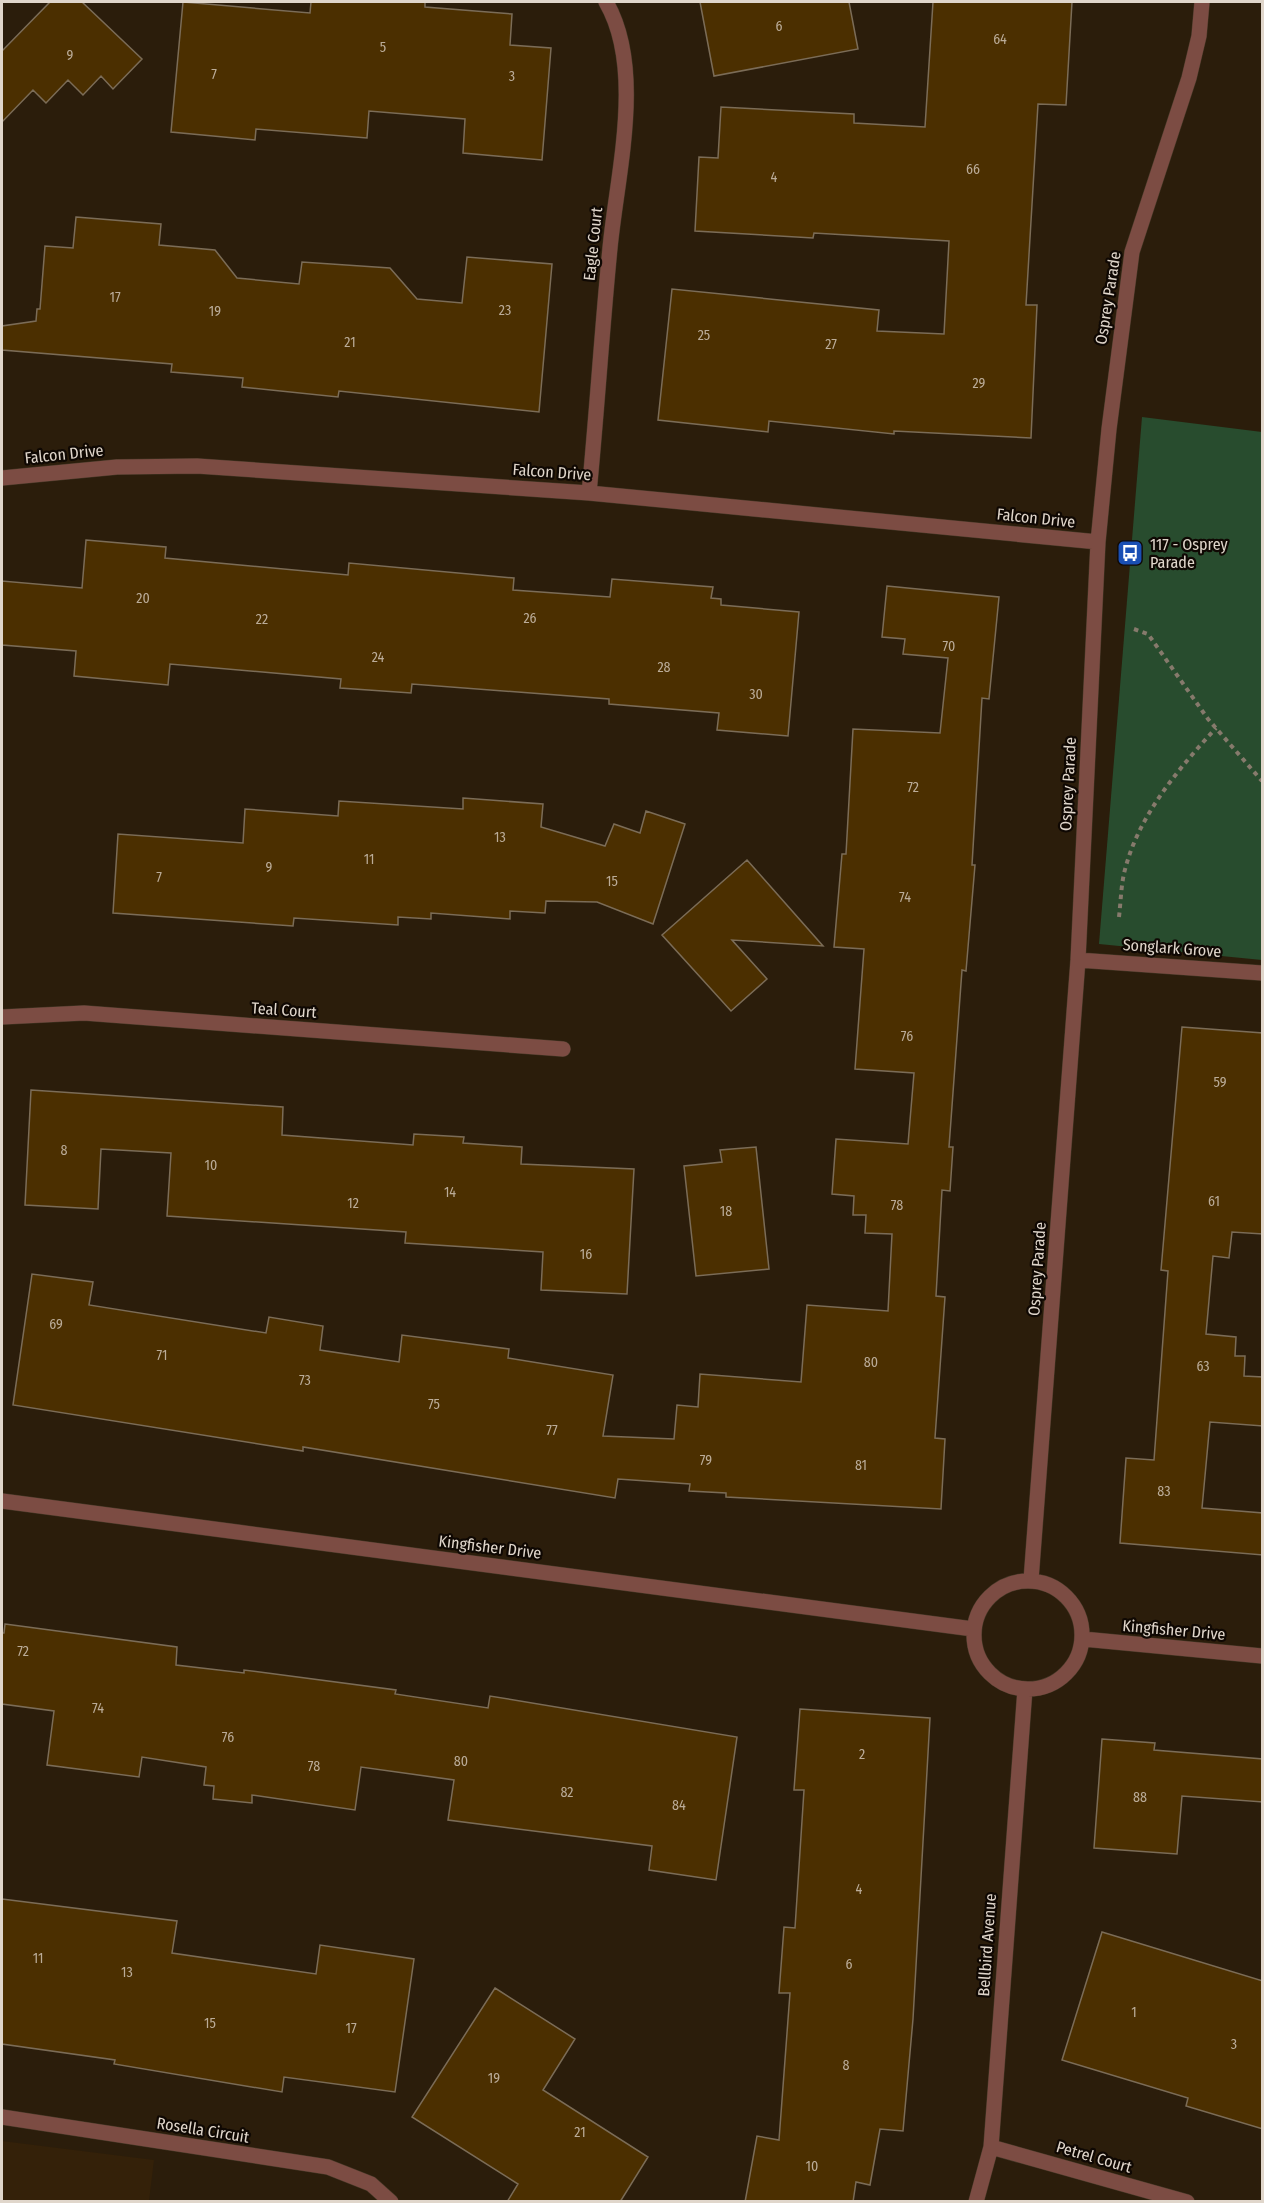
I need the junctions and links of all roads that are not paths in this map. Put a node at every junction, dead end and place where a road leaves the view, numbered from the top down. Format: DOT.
graph roads {
  1 [pos="606,2"];
  2 [pos="1202,2"];
  3 [pos="2,478"];
  4 [pos="589,493"];
  5 [pos="1098,542"];
  6 [pos="1078,960"];
  7 [pos="1263,973"];
  8 [pos="2,1017"];
  9 [pos="563,1049"];
  10 [pos="2,1501"];
  11 [pos="1031,1580"];
  12 [pos="974,1629"];
  13 [pos="1083,1639"];
  14 [pos="1263,1656"];
  15 [pos="1025,1689"];
  16 [pos="2,2117"];
  17 [pos="991,2147"];
  18 [pos="391,2202"];
  19 [pos="976,2202"];
  20 [pos="1187,2202"];
  1 -- 4 [label="street, Eagle Court"];
  2 -- 5 [label="street, Osprey Parade"];
  3 -- 4 [label="street, Falcon Drive"];
  4 -- 5 [label="street, Falcon Drive"];
  5 -- 6 [label="street, Osprey Parade"];
  6 -- 7 [label="street, Songlark Grove"];
  6 -- 11 [label="street, Osprey Parade"];
  8 -- 9 [label="street, Teal Court"];
  10 -- 12 [label="street, Kingfisher Drive"];
  11 -- 12 [label="street"];
  11 -- 13 [label="street"];
  12 -- 15 [label="street"];
  13 -- 14 [label="street, Kingfisher Drive"];
  13 -- 15 [label="street"];
  15 -- 17 [label="street, Bellbird Avenue"];
  16 -- 18 [label="street, Rosella Circuit"];
  17 -- 19 [label="street, Bellbird Avenue"];
  17 -- 20 [label="street, Petrel Court"];
}
